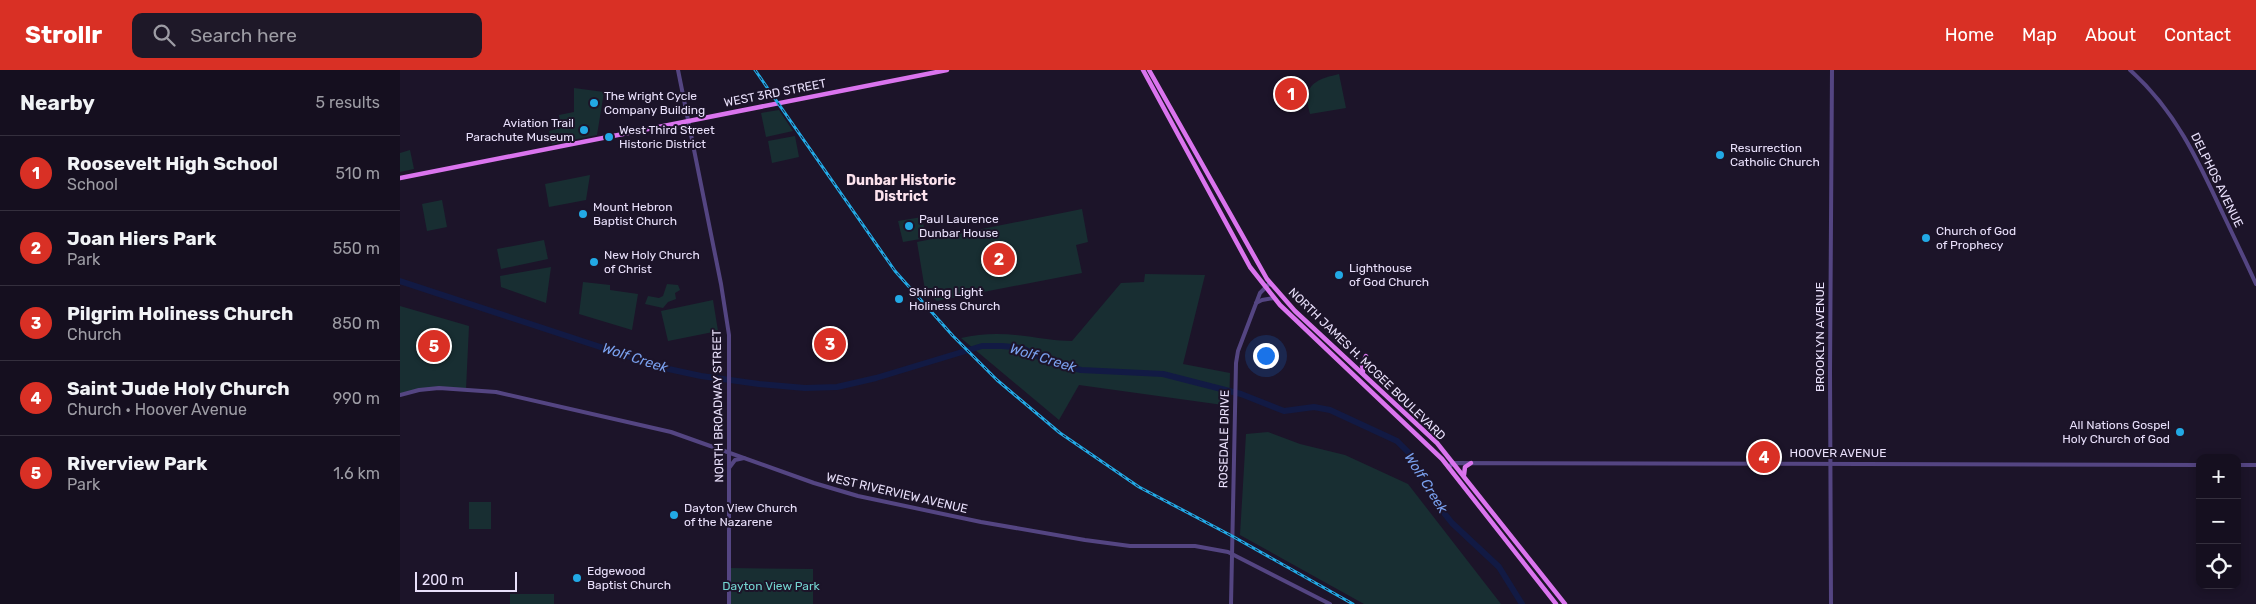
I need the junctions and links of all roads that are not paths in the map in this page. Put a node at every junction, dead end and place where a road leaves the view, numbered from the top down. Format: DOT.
graph roads {
  1 [pos="678,70"];
  2 [pos="947,70"];
  3 [pos="1143,70"];
  4 [pos="1149,70"];
  5 [pos="1832,70"];
  6 [pos="2130,70"];
  7 [pos="688,121"];
  8 [pos="401,177"];
  9 [pos="1270,283"];
  10 [pos="2256,284"];
  11 [pos="1265,288"];
  12 [pos="1274,298"];
  13 [pos="1256,303"];
  14 [pos="1366,356"];
  15 [pos="1364,374"];
  16 [pos="400,395"];
  17 [pos="729,451"];
  18 [pos="748,458"];
  19 [pos="1454,463"];
  20 [pos="1471,463"];
  21 [pos="1830,463"];
  22 [pos="2196,465"];
  23 [pos="2241,465"];
  24 [pos="2256,465"];
  25 [pos="1448,467"];
  26 [pos="728,470"];
  27 [pos="1465,476"];
  28 [pos="1231,553"];
  29 [pos="729,604"];
  30 [pos="1231,604"];
  31 [pos="1330,604"];
  32 [pos="1556,604"];
  33 [pos="1565,604"];
  34 [pos="1831,604"];
  1 -- 7 [label="street, NORTH BROADWAY STREET"];
  2 -- 7 [label="main road, WEST 3RD STREET"];
  3 -- 11 [label="main road, NORTH JAMES H. MCGEE BOULEVARD"];
  4 -- 9 [label="main road, NORTH JAMES H. MCGEE BOULEVARD"];
  5 -- 21 [label="street, BROOKLYN AVENUE"];
  6 -- 10 [label="street, DELPHOS AVENUE"];
  7 -- 8 [label="main road, WEST 3RD STREET"];
  7 -- 17 [label="street, NORTH BROADWAY STREET"];
  9 -- 11 [label="street, ROSEDALE DRIVE"];
  9 -- 15 [label="main road, NORTH JAMES H. MCGEE BOULEVARD"];
  11 -- 12 [label="main road, NORTH JAMES H. MCGEE BOULEVARD"];
  11 -- 13 [label="street, ROSEDALE DRIVE"];
  12 -- 13 [label="street"];
  12 -- 25 [label="main road, NORTH JAMES H. MCGEE BOULEVARD"];
  13 -- 28 [label="street, ROSEDALE DRIVE"];
  14 -- 15 [label="main road"];
  15 -- 19 [label="main road, NORTH JAMES H. MCGEE BOULEVARD"];
  16 -- 17 [label="street, WEST RIVERVIEW AVENUE"];
  17 -- 18 [label="street, WEST RIVERVIEW AVENUE"];
  17 -- 26 [label="street, NORTH BROADWAY STREET"];
  18 -- 26 [label="street"];
  18 -- 28 [label="street, WEST RIVERVIEW AVENUE"];
  19 -- 20 [label="street, HOOVER AVENUE"];
  19 -- 25 [label="street"];
  19 -- 27 [label="main road, NORTH JAMES H. MCGEE BOULEVARD"];
  20 -- 21 [label="street, HOOVER AVENUE"];
  20 -- 27 [label="main road"];
  21 -- 22 [label="street, HOOVER AVENUE"];
  21 -- 34 [label="street, BROOKLYN AVENUE"];
  23 -- 24 [label="street"];
  25 -- 32 [label="main road, NORTH JAMES H. MCGEE BOULEVARD"];
  26 -- 29 [label="street, NORTH BROADWAY STREET"];
  27 -- 33 [label="main road, NORTH JAMES H. MCGEE BOULEVARD"];
  28 -- 30 [label="street, ROSEDALE DRIVE"];
  28 -- 31 [label="street, WEST RIVERVIEW AVENUE"];
}
